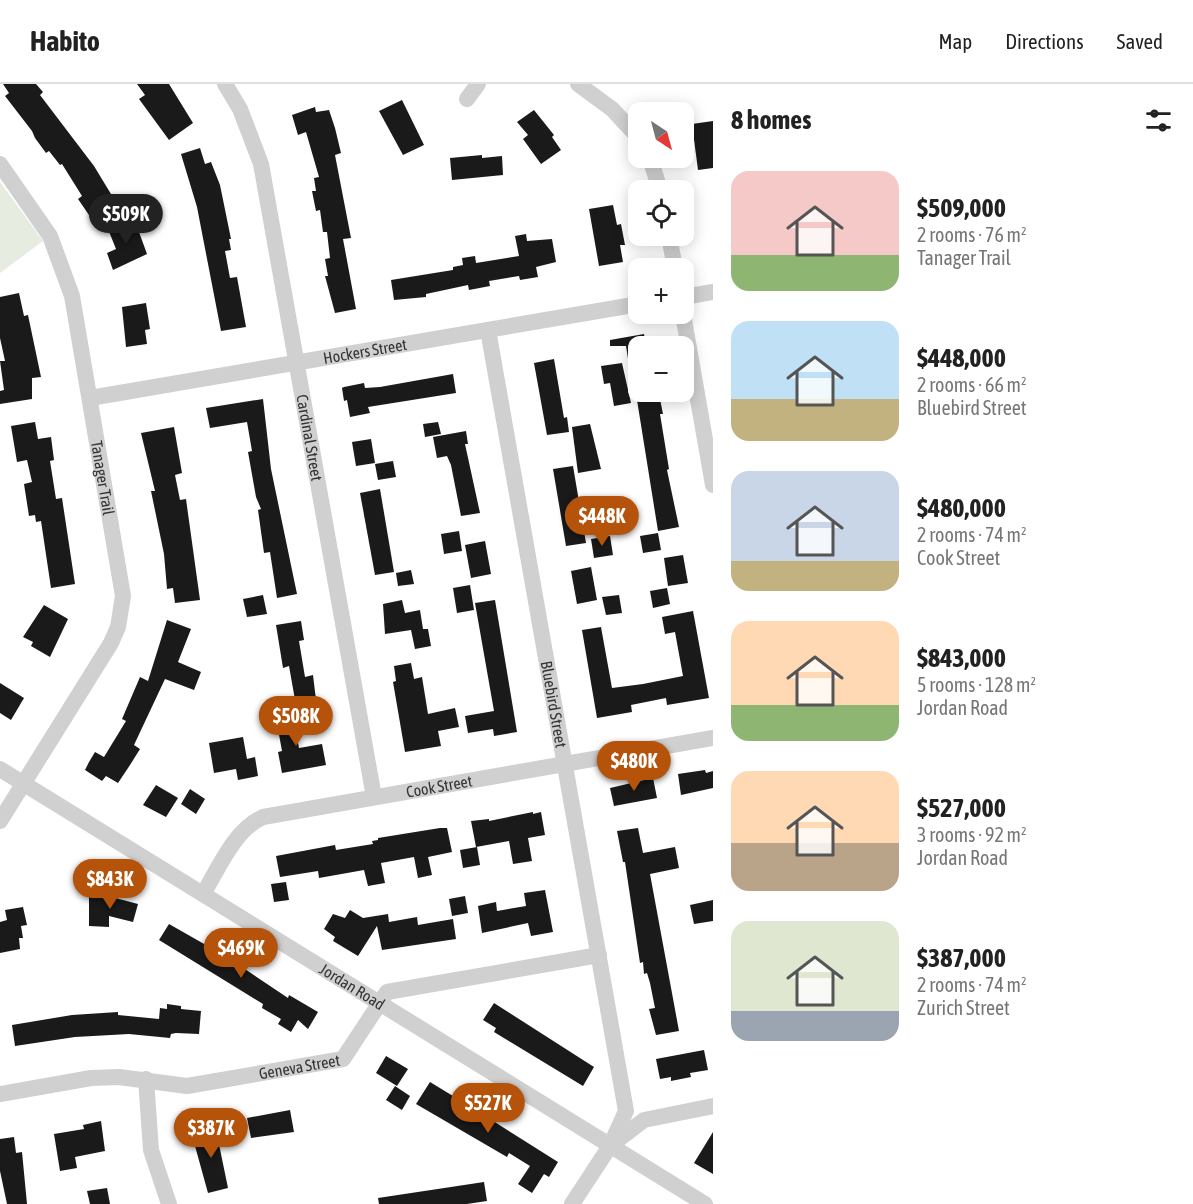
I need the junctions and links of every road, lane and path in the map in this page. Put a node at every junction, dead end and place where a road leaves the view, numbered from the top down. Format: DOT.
graph roads {
  1 [pos="225,84"];
  2 [pos="478,84"];
  3 [pos="578,84"];
  4 [pos="467,99"];
  5 [pos="628,126"];
  6 [pos="0,164"];
  7 [pos="713,292"];
  8 [pos="694,295"];
  9 [pos="628,306"];
  10 [pos="685,324"];
  11 [pos="488,330"];
  12 [pos="297,363"];
  13 [pos="90,398"];
  14 [pos="713,485"];
  15 [pos="713,738"];
  16 [pos="565,764"];
  17 [pos="0,769"];
  18 [pos="24,784"];
  19 [pos="374,797"];
  20 [pos="0,821"];
  21 [pos="203,894"];
  22 [pos="599,955"];
  23 [pos="378,1003"];
  24 [pos="146,1079"];
  25 [pos="0,1094"];
  26 [pos="713,1106"];
  27 [pos="610,1146"];
  28 [pos="170,1204"];
  29 [pos="572,1204"];
  30 [pos="705,1204"];
  1 -- 12 [label="street, Cardinal Street"];
  2 -- 4 [label="street"];
  3 -- 5 [label="street"];
  6 -- 13 [label="street, Tanager Trail"];
  7 -- 8 [label="street"];
  9 -- 11 [label="street, Hockers Street"];
  10 -- 14 [label="street"];
  11 -- 12 [label="street, Hockers Street"];
  11 -- 16 [label="street, Bluebird Street"];
  12 -- 13 [label="street, Hockers Street"];
  12 -- 19 [label="street, Cardinal Street"];
  13 -- 18 [label="street, Tanager Trail"];
  15 -- 16 [label="street, Cook Street"];
  16 -- 19 [label="street, Cook Street"];
  16 -- 22 [label="street, Bluebird Street"];
  17 -- 18 [label="street, Jordan Road"];
  18 -- 20 [label="street, Tanager Trail"];
  18 -- 21 [label="street, Jordan Road"];
  19 -- 21 [label="street, Cook Street"];
  21 -- 23 [label="street, Jordan Road"];
  22 -- 23 [label="street, Geneva Street"];
  22 -- 27 [label="street, Bluebird Street"];
  23 -- 24 [label="street, Geneva Street"];
  23 -- 27 [label="street, Jordan Road"];
  24 -- 25 [label="street, Geneva Street"];
  24 -- 28 [label="street"];
  26 -- 27 [label="street"];
  27 -- 29 [label="street"];
  27 -- 30 [label="street, Jordan Road"];
}
